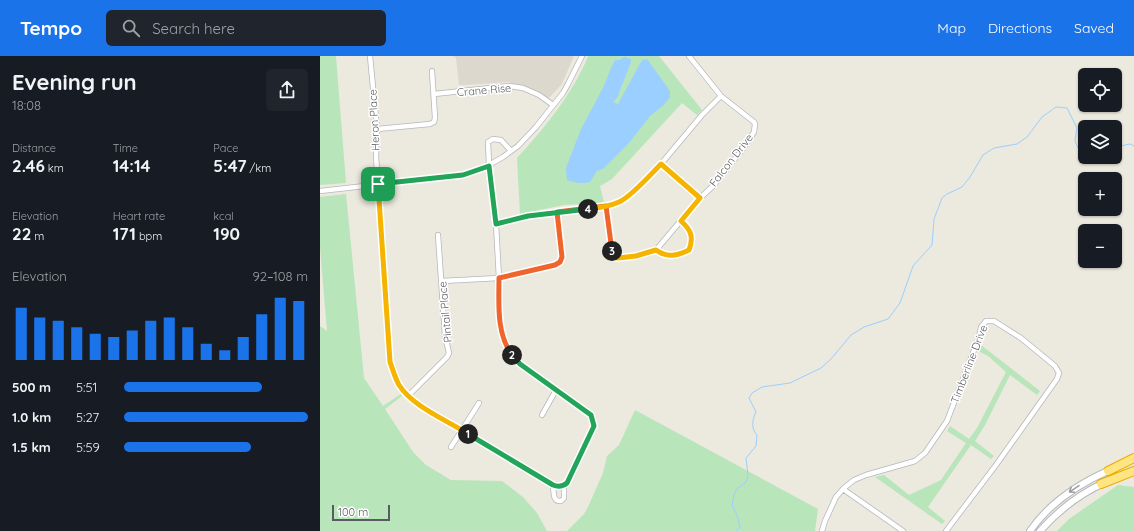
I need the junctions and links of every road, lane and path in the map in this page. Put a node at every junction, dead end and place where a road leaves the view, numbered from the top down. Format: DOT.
graph roads {
  1 [pos="370,56"];
  2 [pos="582,56"];
  3 [pos="689,56"];
  4 [pos="432,71"];
  5 [pos="434,94"];
  6 [pos="721,96"];
  7 [pos="553,105"];
  8 [pos="377,129"];
  9 [pos="511,151"];
  10 [pos="661,164"];
  11 [pos="489,166"];
  12 [pos="378,184"];
  13 [pos="320,192"];
  14 [pos="700,198"];
  15 [pos="606,206"];
  16 [pos="557,212"];
  17 [pos="681,221"];
  18 [pos="496,224"];
  19 [pos="438,235"];
  20 [pos="656,250"];
  21 [pos="499,278"];
  22 [pos="442,281"];
  23 [pos="556,390"];
  24 [pos="408,396"];
  25 [pos="479,403"];
  26 [pos="542,416"];
  27 [pos="461,429"];
  28 [pos="451,447"];
  29 [pos="1134,459"];
  30 [pos="1134,470"];
  31 [pos="1108,471"];
  32 [pos="1101,484"];
  33 [pos="553,485"];
  34 [pos="564,485"];
  35 [pos="843,489"];
  36 [pos="822,531"];
  37 [pos="903,531"];
  38 [pos="946,531"];
  39 [pos="1030,531"];
  40 [pos="1040,531"];
  1 -- 8 [label="street, Heron Place"];
  2 -- 7 [label="street"];
  3 -- 6 [label="street, Falcon Drive"];
  4 -- 5 [label="street"];
  5 -- 7 [label="street, Crane Rise"];
  5 -- 8 [label="street"];
  6 -- 10 [label="street"];
  6 -- 14 [label="street, Falcon Drive"];
  7 -- 9 [label="street"];
  8 -- 12 [label="street, Heron Place"];
  9 -- 11 [label="street"];
  9 -- 11 [label="street"];
  10 -- 14 [label="street"];
  10 -- 15 [label="street"];
  11 -- 12 [label="street"];
  11 -- 18 [label="street"];
  12 -- 13 [label="street"];
  12 -- 24 [label="street, Heron Place"];
  14 -- 17 [label="street, Falcon Drive"];
  15 -- 16 [label="street"];
  15 -- 20 [label="street"];
  16 -- 18 [label="street"];
  16 -- 21 [label="street"];
  17 -- 20 [label="street, Falcon Drive"];
  17 -- 20 [label="street"];
  18 -- 21 [label="street"];
  19 -- 22 [label="street, Pintail Place"];
  21 -- 22 [label="street"];
  21 -- 23 [label="street"];
  22 -- 24 [label="street, Pintail Place"];
  23 -- 26 [label="street"];
  23 -- 34 [label="street"];
  24 -- 27 [label="street, Heron Place"];
  25 -- 27 [label="street"];
  27 -- 28 [label="street"];
  27 -- 33 [label="street, Heron Place"];
  29 -- 31 [label="highway"];
  30 -- 32 [label="highway"];
  31 -- 39 [label="main road, one-way"];
  32 -- 40 [label="main road"];
  33 -- 34 [label="street"];
  33 -- 34 [label="street"];
  35 -- 36 [label="street, Timberline Drive"];
  35 -- 37 [label="street"];
  35 -- 38 [label="street, Timberline Drive"];
}
